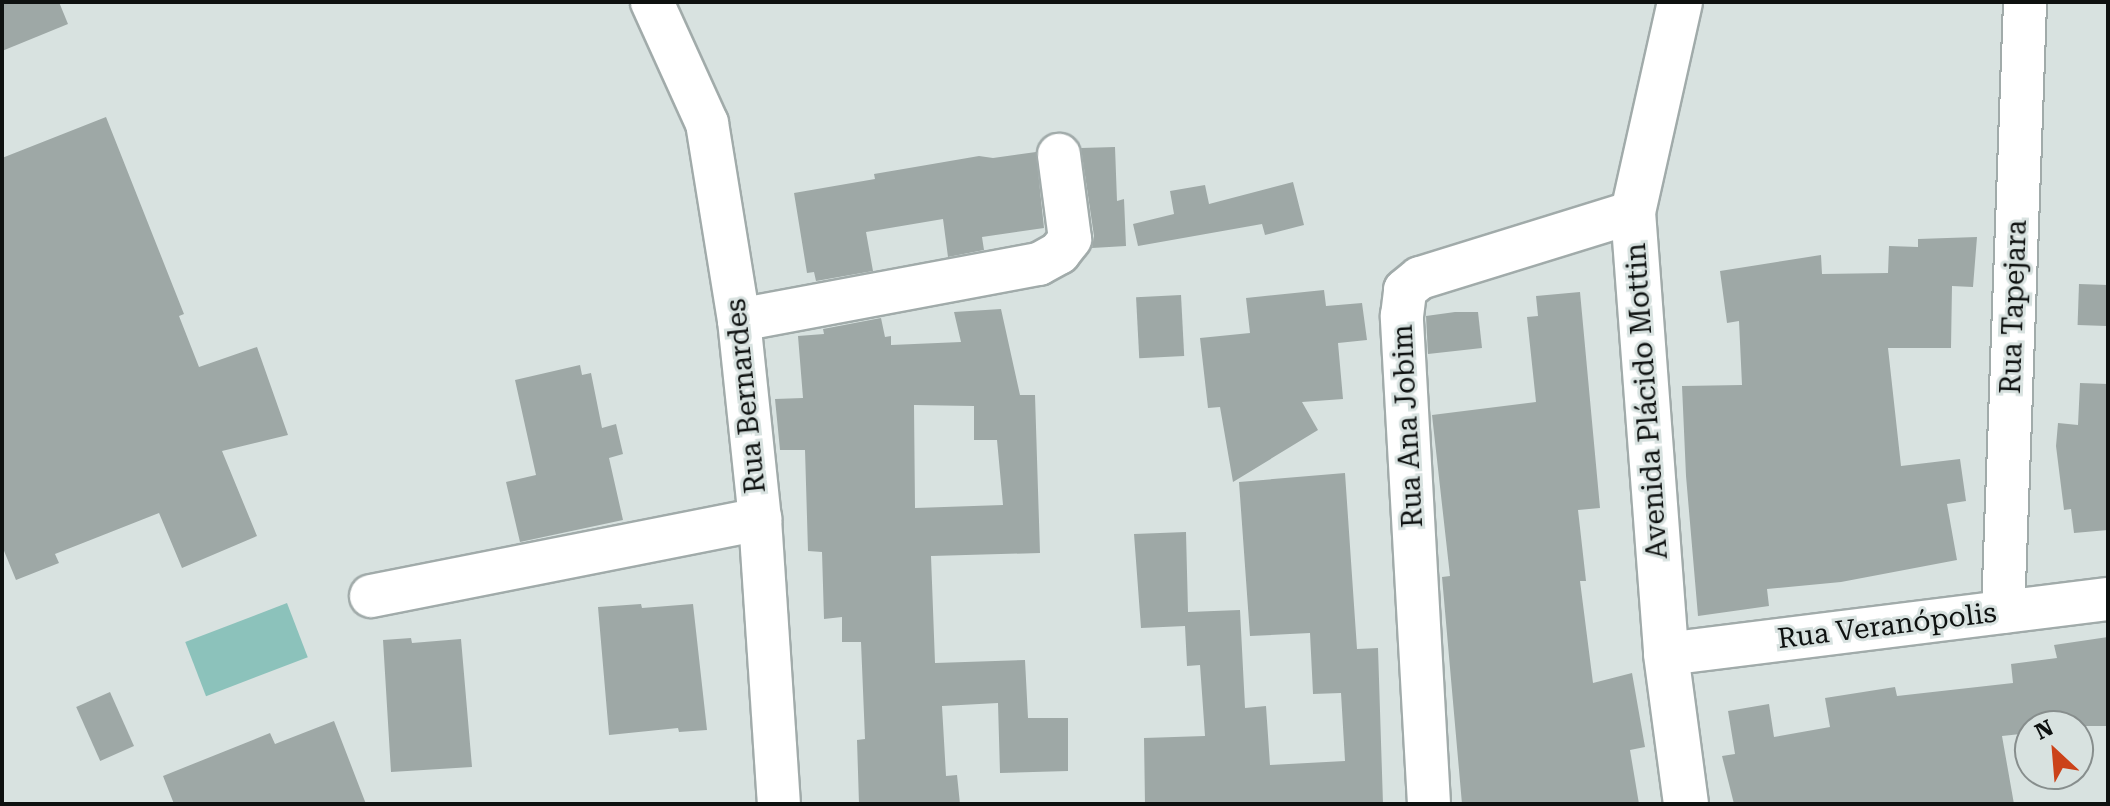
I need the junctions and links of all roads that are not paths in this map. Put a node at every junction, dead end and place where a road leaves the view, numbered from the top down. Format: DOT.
graph roads {
  1 [pos="652,2"];
  2 [pos="1680,2"];
  3 [pos="2025,2"];
  4 [pos="1059,155"];
  5 [pos="1633,212"];
  6 [pos="739,320"];
  7 [pos="760,519"];
  8 [pos="371,596"];
  9 [pos="2108,599"];
  10 [pos="2003,612"];
  11 [pos="1666,654"];
  12 [pos="779,804"];
  13 [pos="1429,804"];
  14 [pos="1686,804"];
  1 -- 6 [label="street, Rua Bernardes"];
  2 -- 5 [label="main road, Avenida Plácido Mottin"];
  3 -- 10 [label="street, Rua Tapejara"];
  4 -- 6 [label="street"];
  5 -- 11 [label="main road, Avenida Plácido Mottin"];
  5 -- 13 [label="street, Rua Ana Jobim"];
  6 -- 7 [label="street, Rua Bernardes"];
  7 -- 8 [label="street"];
  7 -- 12 [label="street, Rua Bernardes"];
  9 -- 10 [label="street, Rua Veranópolis"];
  10 -- 11 [label="street, Rua Veranópolis"];
  11 -- 14 [label="main road, Avenida Plácido Mottin"];
}
